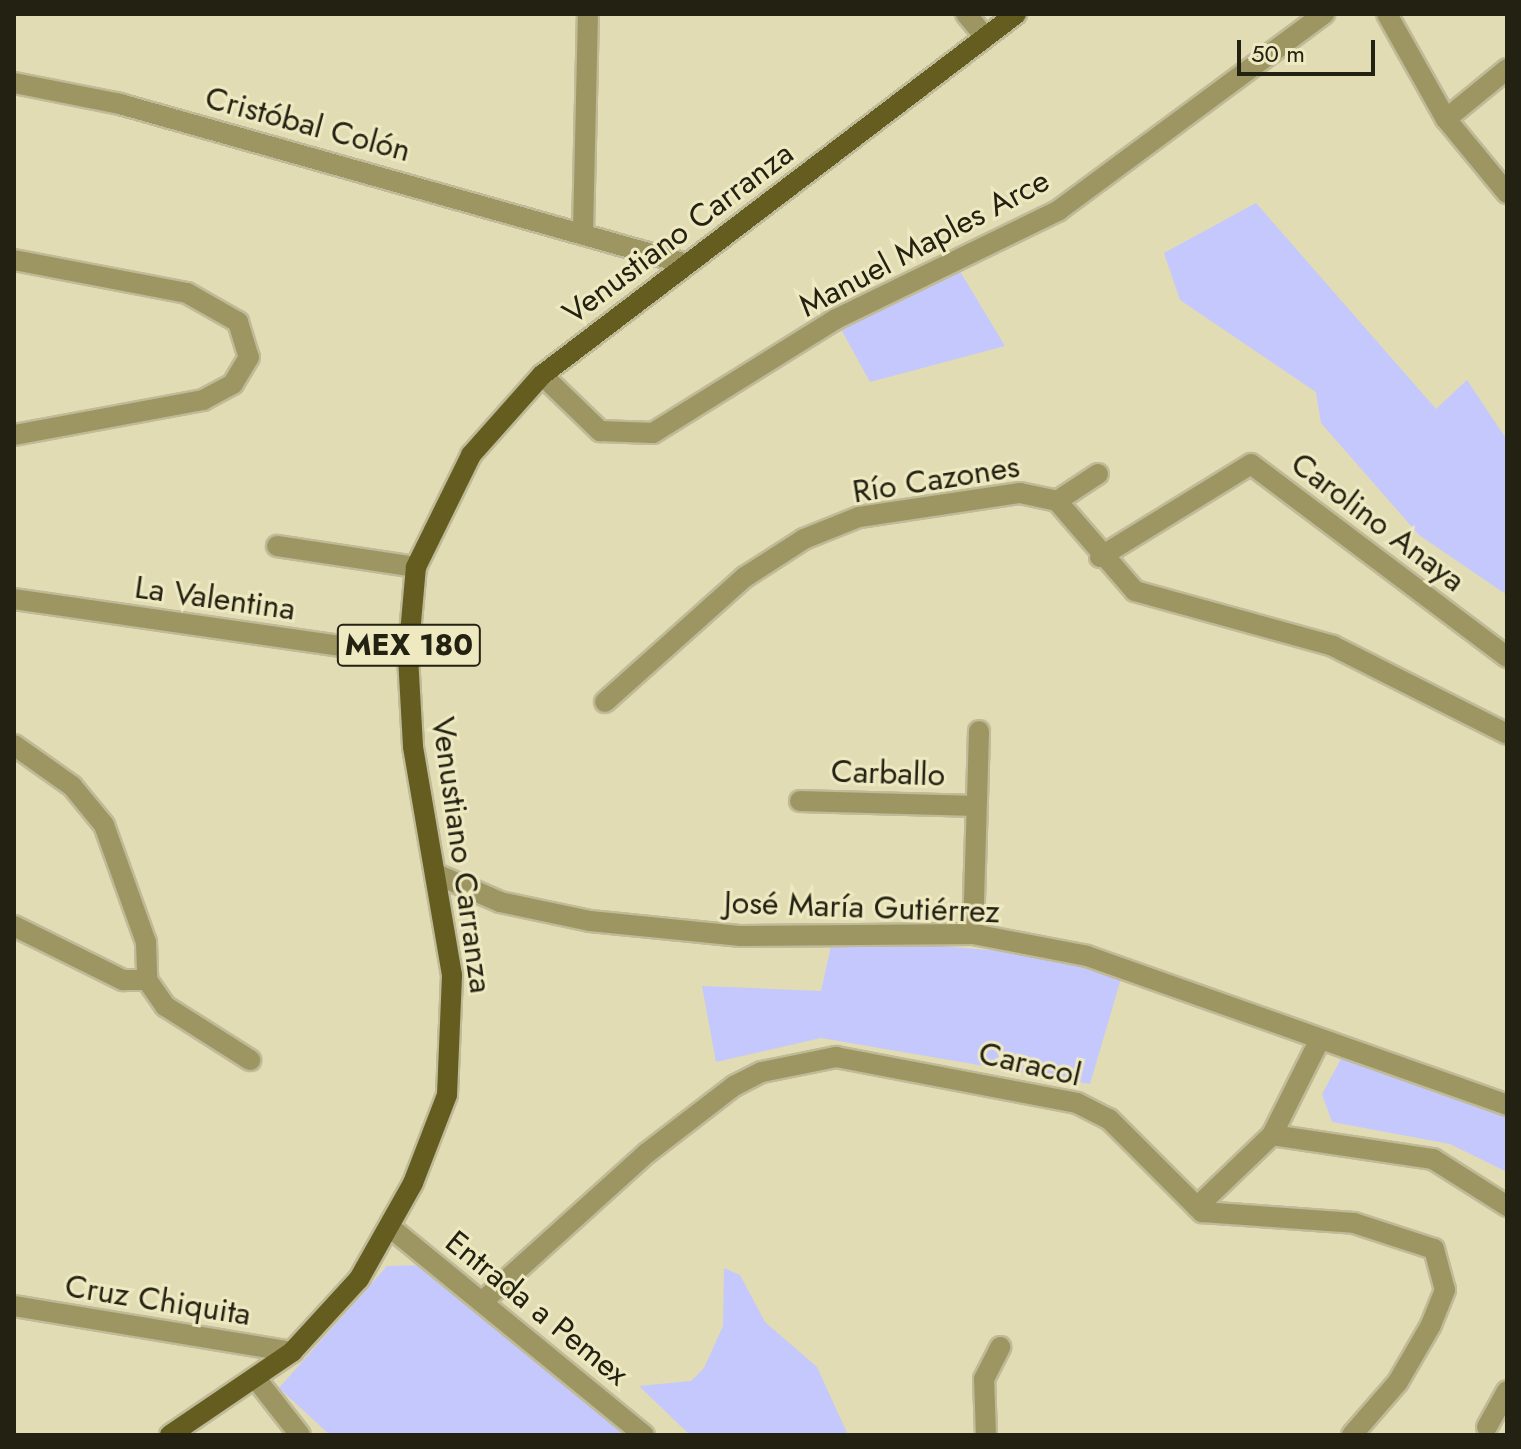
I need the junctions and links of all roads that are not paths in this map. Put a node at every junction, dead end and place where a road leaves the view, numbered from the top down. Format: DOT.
graph roads {
  1 [pos="588,14"];
  2 [pos="966,14"];
  3 [pos="1016,14"];
  4 [pos="1324,14"];
  5 [pos="1387,14"];
  6 [pos="985,37"];
  7 [pos="1507,69"];
  8 [pos="14,83"];
  9 [pos="1446,119"];
  10 [pos="1507,193"];
  11 [pos="583,232"];
  12 [pos="14,260"];
  13 [pos="687,264"];
  14 [pos="542,375"];
  15 [pos="14,435"];
  16 [pos="1098,474"];
  17 [pos="1057,501"];
  18 [pos="277,546"];
  19 [pos="1100,557"];
  20 [pos="416,567"];
  21 [pos="14,599"];
  22 [pos="408,656"];
  23 [pos="1507,657"];
  24 [pos="605,702"];
  25 [pos="979,731"];
  26 [pos="1507,734"];
  27 [pos="14,745"];
  28 [pos="800,801"];
  29 [pos="975,806"];
  30 [pos="436,874"];
  31 [pos="14,926"];
  32 [pos="973,934"];
  33 [pos="147,980"];
  34 [pos="1320,1039"];
  35 [pos="250,1060"];
  36 [pos="1507,1105"];
  37 [pos="1272,1135"];
  38 [pos="1507,1206"];
  39 [pos="1197,1207"];
  40 [pos="391,1228"];
  41 [pos="483,1301"];
  42 [pos="14,1306"];
  43 [pos="1000,1347"];
  44 [pos="292,1352"];
  45 [pos="257,1380"];
  46 [pos="1507,1391"];
  47 [pos="1507,1420"];
  48 [pos="1485,1431"];
  49 [pos="170,1435"];
  50 [pos="300,1435"];
  51 [pos="644,1435"];
  52 [pos="986,1435"];
  53 [pos="1352,1435"];
  1 -- 11 [label="street"];
  2 -- 6 [label="street"];
  3 -- 6 [label="main road, Venustiano Carranza / MEX 180"];
  4 -- 14 [label="street, Manuel Maples Arce"];
  5 -- 9 [label="street"];
  6 -- 13 [label="main road, Venustiano Carranza / MEX 180"];
  7 -- 9 [label="street"];
  8 -- 11 [label="street, Cristóbal Colón"];
  9 -- 10 [label="street"];
  11 -- 13 [label="street, Cristóbal Colón"];
  12 -- 15 [label="street"];
  13 -- 14 [label="main road, Venustiano Carranza / MEX 180"];
  14 -- 20 [label="main road, Venustiano Carranza / MEX 180"];
  16 -- 17 [label="street"];
  17 -- 19 [label="street, Río Cazones"];
  17 -- 24 [label="street, Río Cazones"];
  18 -- 20 [label="street"];
  19 -- 23 [label="street, Carolino Anaya"];
  19 -- 26 [label="street, Río Cazones"];
  20 -- 22 [label="main road, Venustiano Carranza / MEX 180"];
  21 -- 22 [label="street, La Valentina"];
  22 -- 30 [label="main road, Venustiano Carranza / MEX 180"];
  25 -- 29 [label="street"];
  27 -- 33 [label="street"];
  28 -- 29 [label="street, Carballo"];
  29 -- 32 [label="street"];
  30 -- 32 [label="street, José María Gutiérrez"];
  30 -- 40 [label="main road, Venustiano Carranza / MEX 180"];
  31 -- 33 [label="street"];
  32 -- 34 [label="street, José María Gutiérrez"];
  33 -- 35 [label="street"];
  34 -- 36 [label="street, José María Gutiérrez"];
  34 -- 37 [label="street"];
  37 -- 38 [label="street"];
  37 -- 39 [label="street"];
  39 -- 41 [label="street, Caracol"];
  39 -- 53 [label="street"];
  40 -- 41 [label="street, Entrada a Pemex"];
  40 -- 44 [label="main road, Venustiano Carranza / MEX 180"];
  41 -- 51 [label="street, Entrada a Pemex"];
  42 -- 44 [label="street, Cruz Chiquita"];
  43 -- 52 [label="street"];
  44 -- 45 [label="main road, Venustiano Carranza / MEX 180"];
  45 -- 49 [label="main road, Venustiano Carranza / MEX 180"];
  45 -- 50 [label="street"];
  46 -- 48 [label="street"];
  47 -- 48 [label="street"];
}
